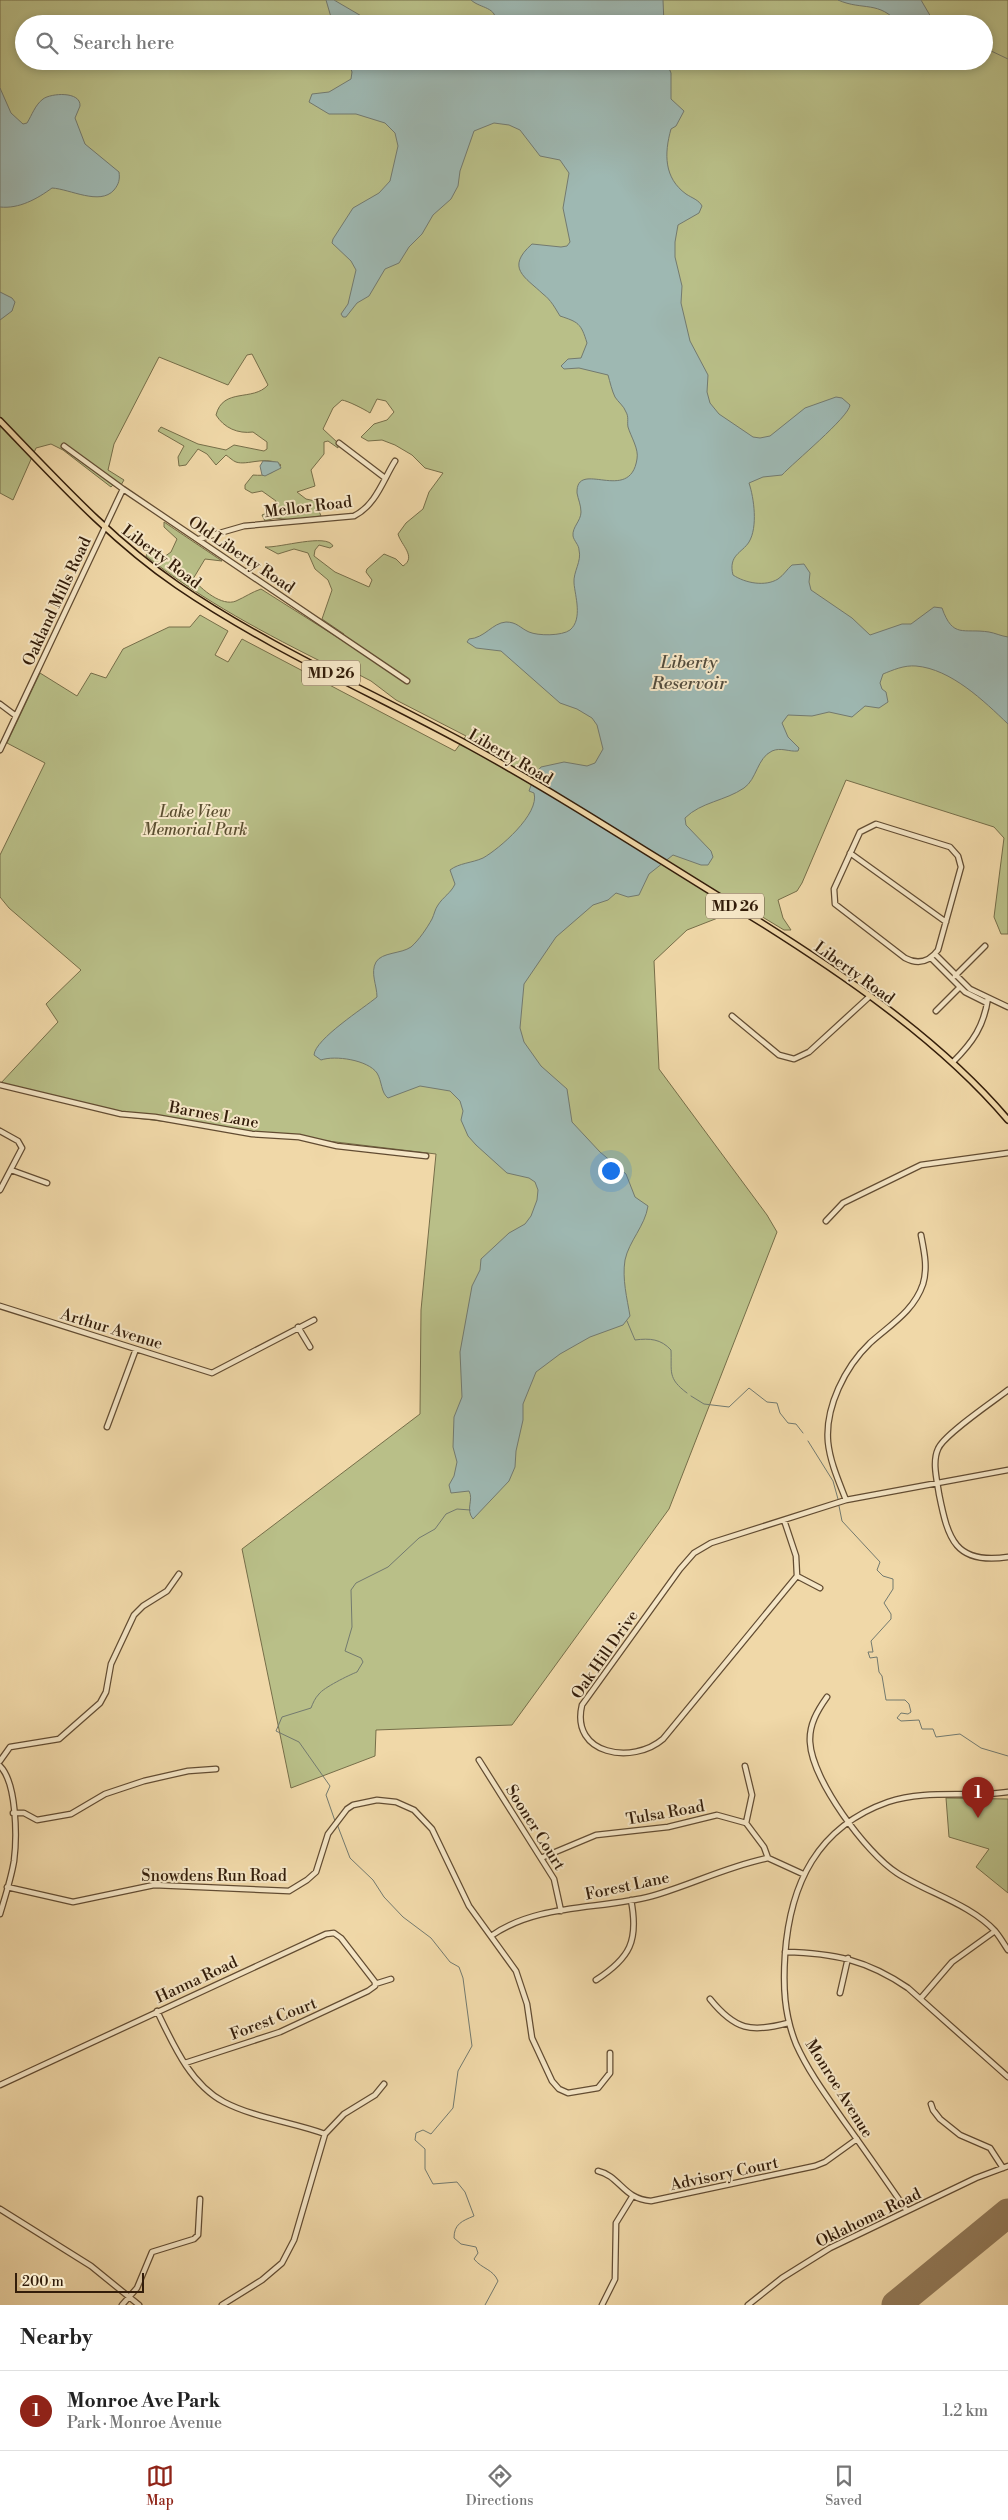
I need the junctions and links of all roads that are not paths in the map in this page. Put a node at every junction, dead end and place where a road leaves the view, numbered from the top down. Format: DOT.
graph roads {
  1 [pos="0,421"];
  2 [pos="339,442"];
  3 [pos="64,446"];
  4 [pos="395,461"];
  5 [pos="385,478"];
  6 [pos="123,489"];
  7 [pos="105,527"];
  8 [pos="199,539"];
  9 [pos="407,681"];
  10 [pos="0,704"];
  11 [pos="16,716"];
  12 [pos="0,750"];
  13 [pos="850,853"];
  14 [pos="946,922"];
  15 [pos="985,946"];
  16 [pos="935,954"];
  17 [pos="931,958"];
  18 [pos="954,977"];
  19 [pos="966,985"];
  20 [pos="960,987"];
  21 [pos="869,997"];
  22 [pos="988,1000"];
  23 [pos="1008,1007"];
  24 [pos="936,1011"];
  25 [pos="732,1016"];
  26 [pos="952,1062"];
  27 [pos="0,1086"];
  28 [pos="1008,1120"];
  29 [pos="0,1131"];
  30 [pos="1008,1153"];
  31 [pos="426,1156"];
  32 [pos="11,1170"];
  33 [pos="47,1183"];
  34 [pos="0,1190"];
  35 [pos="826,1221"];
  36 [pos="920,1235"];
  37 [pos="0,1306"];
  38 [pos="314,1320"];
  39 [pos="298,1327"];
  40 [pos="310,1347"];
  41 [pos="136,1349"];
  42 [pos="1008,1390"];
  43 [pos="107,1427"];
  44 [pos="1008,1470"];
  45 [pos="937,1483"];
  46 [pos="846,1500"];
  47 [pos="784,1520"];
  48 [pos="1008,1558"];
  49 [pos="179,1574"];
  50 [pos="797,1576"];
  51 [pos="820,1588"];
  52 [pos="827,1697"];
  53 [pos="479,1760"];
  54 [pos="0,1761"];
  55 [pos="0,1766"];
  56 [pos="746,1766"];
  57 [pos="216,1769"];
  58 [pos="1008,1792"];
  59 [pos="13,1813"];
  60 [pos="849,1821"];
  61 [pos="746,1823"];
  62 [pos="541,1858"];
  63 [pos="768,1858"];
  64 [pos="803,1874"];
  65 [pos="7,1887"];
  66 [pos="631,1900"];
  67 [pos="561,1911"];
  68 [pos="0,1914"];
  69 [pos="995,1931"];
  70 [pos="491,1936"];
  71 [pos="1008,1950"];
  72 [pos="785,1952"];
  73 [pos="848,1958"];
  74 [pos="391,1979"];
  75 [pos="596,1980"];
  76 [pos="376,1984"];
  77 [pos="840,1993"];
  78 [pos="920,1998"];
  79 [pos="710,1999"];
  80 [pos="157,2011"];
  81 [pos="788,2023"];
  82 [pos="610,2053"];
  83 [pos="185,2063"];
  84 [pos="1008,2077"];
  85 [pos="384,2084"];
  86 [pos="0,2085"];
  87 [pos="931,2104"];
  88 [pos="326,2134"];
  89 [pos="856,2139"];
  90 [pos="1006,2167"];
  91 [pos="598,2171"];
  92 [pos="632,2197"];
  93 [pos="200,2199"];
  94 [pos="0,2209"];
  95 [pos="907,2211"];
  96 [pos="129,2297"];
  97 [pos="122,2305"];
  98 [pos="139,2305"];
  99 [pos="222,2305"];
  100 [pos="602,2305"];
  101 [pos="748,2305"];
  1 -- 7 [label="main road, Liberty Road / MD 26"];
  2 -- 5 [label="street"];
  3 -- 6 [label="street, Old Liberty Road"];
  4 -- 5 [label="street, Mellor Road"];
  5 -- 8 [label="street, Mellor Road"];
  6 -- 7 [label="street, Oakland Mills Road"];
  6 -- 8 [label="street, Old Liberty Road"];
  7 -- 11 [label="street, Oakland Mills Road"];
  7 -- 21 [label="main road, Liberty Road / MD 26"];
  8 -- 9 [label="street, Old Liberty Road"];
  10 -- 11 [label="street"];
  11 -- 12 [label="street, Oakland Mills Road"];
  13 -- 14 [label="street"];
  13 -- 14 [label="street"];
  13 -- 17 [label="street"];
  14 -- 16 [label="street"];
  15 -- 18 [label="street"];
  16 -- 17 [label="street"];
  16 -- 18 [label="street"];
  17 -- 18 [label="street"];
  18 -- 19 [label="street"];
  18 -- 20 [label="street"];
  19 -- 20 [label="street"];
  19 -- 22 [label="street"];
  20 -- 22 [label="street"];
  20 -- 24 [label="street"];
  21 -- 25 [label="street"];
  21 -- 26 [label="main road, Liberty Road / MD 26"];
  22 -- 23 [label="street"];
  22 -- 26 [label="street"];
  26 -- 28 [label="main road, Liberty Road / MD 26"];
  27 -- 31 [label="street, Barnes Lane"];
  29 -- 32 [label="street"];
  30 -- 35 [label="street"];
  32 -- 33 [label="street"];
  32 -- 34 [label="street"];
  36 -- 46 [label="street"];
  37 -- 41 [label="street, Arthur Avenue"];
  38 -- 39 [label="street"];
  39 -- 40 [label="street"];
  39 -- 41 [label="street, Arthur Avenue"];
  41 -- 43 [label="street"];
  42 -- 45 [label="street"];
  44 -- 45 [label="street, Oak Hill Drive"];
  45 -- 46 [label="street, Oak Hill Drive"];
  45 -- 48 [label="street"];
  46 -- 47 [label="street, Oak Hill Drive"];
  47 -- 50 [label="street"];
  47 -- 50 [label="street, Oak Hill Drive"];
  49 -- 54 [label="street"];
  50 -- 51 [label="street"];
  52 -- 60 [label="street"];
  53 -- 62 [label="street, Sooner Court"];
  55 -- 59 [label="street"];
  56 -- 61 [label="street"];
  57 -- 59 [label="street"];
  58 -- 60 [label="street, Monroe Avenue"];
  59 -- 65 [label="street"];
  60 -- 64 [label="street, Monroe Avenue"];
  60 -- 69 [label="street"];
  61 -- 62 [label="street, Tulsa Road"];
  61 -- 63 [label="street"];
  62 -- 67 [label="street, Sooner Court"];
  63 -- 64 [label="street"];
  63 -- 66 [label="street, Forest Lane"];
  64 -- 72 [label="street, Monroe Avenue"];
  65 -- 68 [label="street"];
  65 -- 70 [label="street, Snowdens Run Road"];
  66 -- 67 [label="street, Forest Lane"];
  66 -- 75 [label="street"];
  67 -- 70 [label="street, Forest Lane"];
  69 -- 71 [label="street"];
  69 -- 78 [label="street"];
  70 -- 82 [label="street, Snowdens Run Road"];
  72 -- 73 [label="street"];
  72 -- 81 [label="street, Monroe Avenue"];
  73 -- 77 [label="street"];
  73 -- 78 [label="street"];
  74 -- 76 [label="street"];
  76 -- 80 [label="street, Hanna Road"];
  76 -- 83 [label="street, Forest Court"];
  78 -- 84 [label="street"];
  79 -- 81 [label="street"];
  80 -- 83 [label="street"];
  80 -- 86 [label="street, Hanna Road"];
  81 -- 89 [label="street, Monroe Avenue"];
  83 -- 88 [label="street"];
  85 -- 88 [label="street"];
  87 -- 90 [label="street"];
  88 -- 99 [label="street"];
  89 -- 92 [label="street, Advisory Court"];
  89 -- 95 [label="street, Monroe Avenue"];
  90 -- 95 [label="street, Oklahoma Road"];
  91 -- 92 [label="street"];
  92 -- 100 [label="street"];
  93 -- 96 [label="street"];
  94 -- 96 [label="street"];
  95 -- 101 [label="street, Oklahoma Road"];
  96 -- 97 [label="street"];
  96 -- 98 [label="street"];
}
